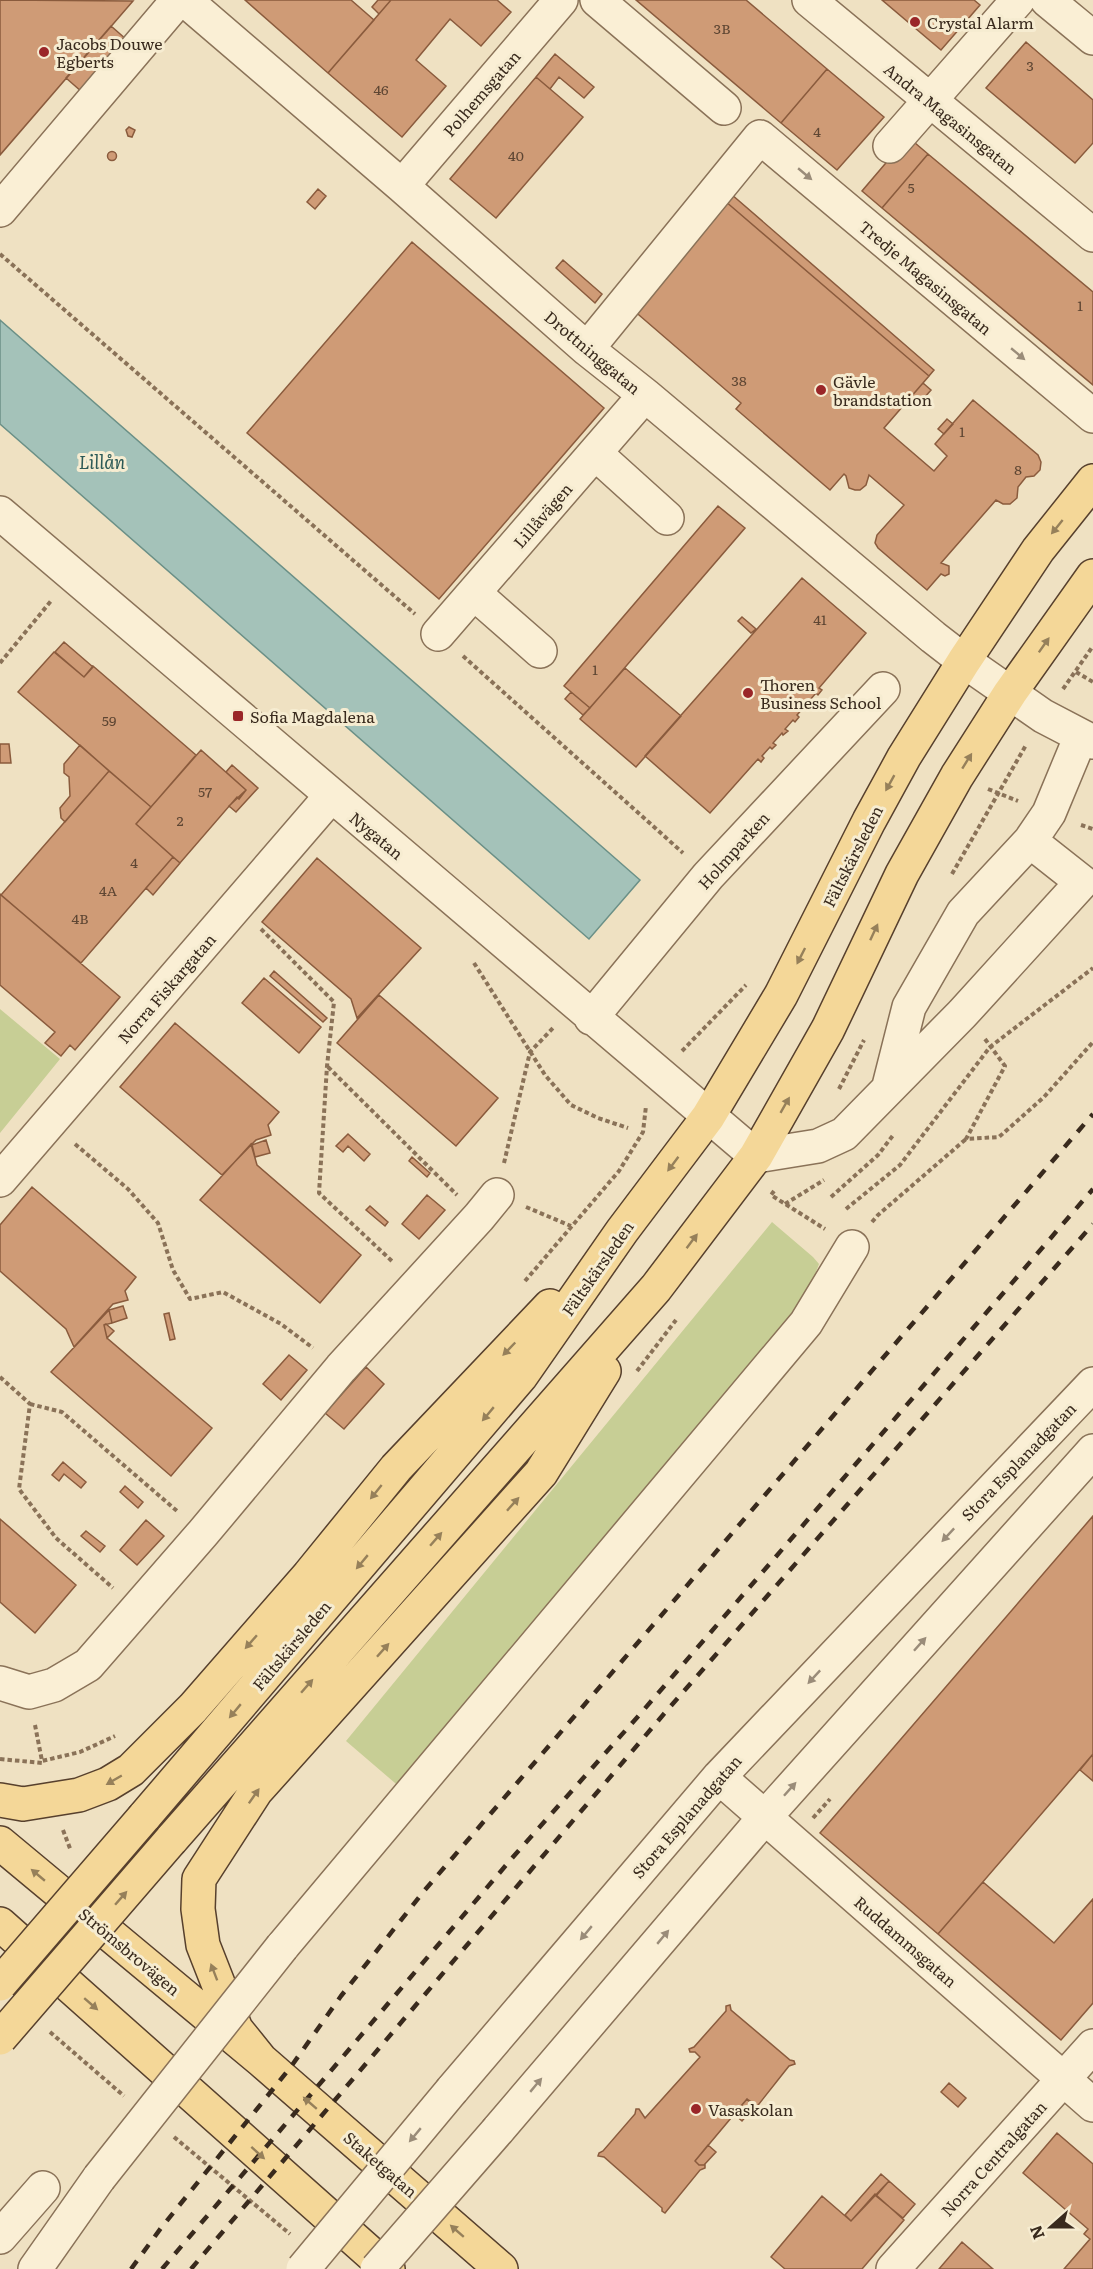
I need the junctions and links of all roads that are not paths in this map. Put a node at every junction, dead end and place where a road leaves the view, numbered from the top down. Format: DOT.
graph roads {
  1 [pos="178,0"];
  2 [pos="185,0"];
  3 [pos="597,0"];
  4 [pos="809,0"];
  5 [pos="1018,0"];
  6 [pos="1047,0"];
  7 [pos="546,5"];
  8 [pos="1093,38"];
  9 [pos="929,101"];
  10 [pos="724,108"];
  11 [pos="890,146"];
  12 [pos="402,186"];
  13 [pos="0,210"];
  14 [pos="1093,235"];
  15 [pos="587,349"];
  16 [pos="645,395"];
  17 [pos="1093,416"];
  18 [pos="595,453"];
  19 [pos="1093,481"];
  20 [pos="0,513"];
  21 [pos="667,518"];
  22 [pos="1093,576"];
  23 [pos="474,593"];
  24 [pos="438,634"];
  25 [pos="540,651"];
  26 [pos="964,661"];
  27 [pos="883,689"];
  28 [pos="1010,693"];
  29 [pos="1087,739"];
  30 [pos="331,796"];
  31 [pos="1030,841"];
  32 [pos="576,1019"];
  33 [pos="889,1086"];
  34 [pos="708,1117"];
  35 [pos="756,1156"];
  36 [pos="0,1180"];
  37 [pos="488,1206"];
  38 [pos="622,1231"];
  39 [pos="852,1247"];
  40 [pos="656,1288"];
  41 [pos="1093,1384"];
  42 [pos="1060,1417"];
  43 [pos="1093,1444"];
  44 [pos="1093,1451"];
  45 [pos="0,1683"];
  46 [pos="719,1777"];
  47 [pos="0,1800"];
  48 [pos="765,1817"];
  49 [pos="0,1843"];
  50 [pos="0,1924"];
  51 [pos="0,1984"];
  52 [pos="0,2038"];
  53 [pos="1093,2046"];
  54 [pos="261,2060"];
  55 [pos="1064,2079"];
  56 [pos="1093,2105"];
  57 [pos="43,2188"];
  58 [pos="0,2237"];
  59 [pos="35,2269"];
  60 [pos="303,2269"];
  61 [pos="377,2269"];
  62 [pos="388,2269"];
  63 [pos="501,2269"];
  64 [pos="893,2269"];
  1 -- 13 [label="street"];
  2 -- 12 [label="street, Drottninggatan"];
  3 -- 10 [label="street"];
  4 -- 9 [label="street, Andra Magasinsgatan"];
  5 -- 9 [label="street"];
  6 -- 8 [label="street"];
  7 -- 12 [label="street, Polhemsgatan"];
  9 -- 11 [label="street"];
  9 -- 14 [label="street, Andra Magasinsgatan"];
  12 -- 15 [label="street, Drottninggatan"];
  15 -- 16 [label="street, Drottninggatan"];
  15 -- 17 [label="street, Tredje Magasinsgatan, one-way"];
  16 -- 18 [label="street, Lillåvägen"];
  16 -- 26 [label="street, Drottninggatan"];
  18 -- 21 [label="street"];
  18 -- 23 [label="street, Lillåvägen"];
  19 -- 26 [label="main road, Fältskärsleden, one-way"];
  20 -- 30 [label="street, Nygatan"];
  28 -- 22 [label="main road, one-way"];
  23 -- 24 [label="street, Lillåvägen"];
  23 -- 25 [label="street"];
  26 -- 28 [label="street, Drottninggatan"];
  26 -- 34 [label="main road, Fältskärsleden, one-way"];
  27 -- 32 [label="street, Holmparken"];
  28 -- 29 [label="street, Drottninggatan"];
  35 -- 28 [label="main road, one-way"];
  29 -- 31 [label="street"];
  30 -- 32 [label="street, Nygatan"];
  30 -- 36 [label="street, Norra Fiskargatan"];
  31 -- 33 [label="street"];
  31 -- 33 [label="street"];
  32 -- 34 [label="street, Nygatan"];
  33 -- 35 [label="street"];
  34 -- 35 [label="street, Nygatan"];
  34 -- 38 [label="main road, Fältskärsleden, one-way"];
  40 -- 35 [label="main road, one-way"];
  37 -- 45 [label="street"];
  38 -- 47 [label="main road, one-way"];
  38 -- 51 [label="main road, Fältskärsleden, one-way, bridge"];
  39 -- 59 [label="street, bridge"];
  52 -- 40 [label="main road, one-way, bridge"];
  54 -- 40 [label="main road, one-way"];
  41 -- 42 [label="street, Stora Esplanadgatan"];
  42 -- 43 [label="street"];
  42 -- 46 [label="street, Stora Esplanadgatan, one-way"];
  48 -- 44 [label="street, one-way"];
  46 -- 48 [label="street, Ruddammsgatan"];
  46 -- 60 [label="street, Stora Esplanadgatan, one-way, bridge"];
  48 -- 55 [label="street, Ruddammsgatan"];
  61 -- 48 [label="street, one-way, bridge"];
  54 -- 49 [label="main road, Strömsbrovägen, one-way"];
  50 -- 62 [label="main road, one-way"];
  53 -- 55 [label="street, Norra Centralgatan"];
  63 -- 54 [label="main road, Staketgatan, one-way"];
  55 -- 56 [label="street, Ruddammsgatan"];
  55 -- 64 [label="street, Norra Centralgatan"];
  57 -- 58 [label="street"];
}
